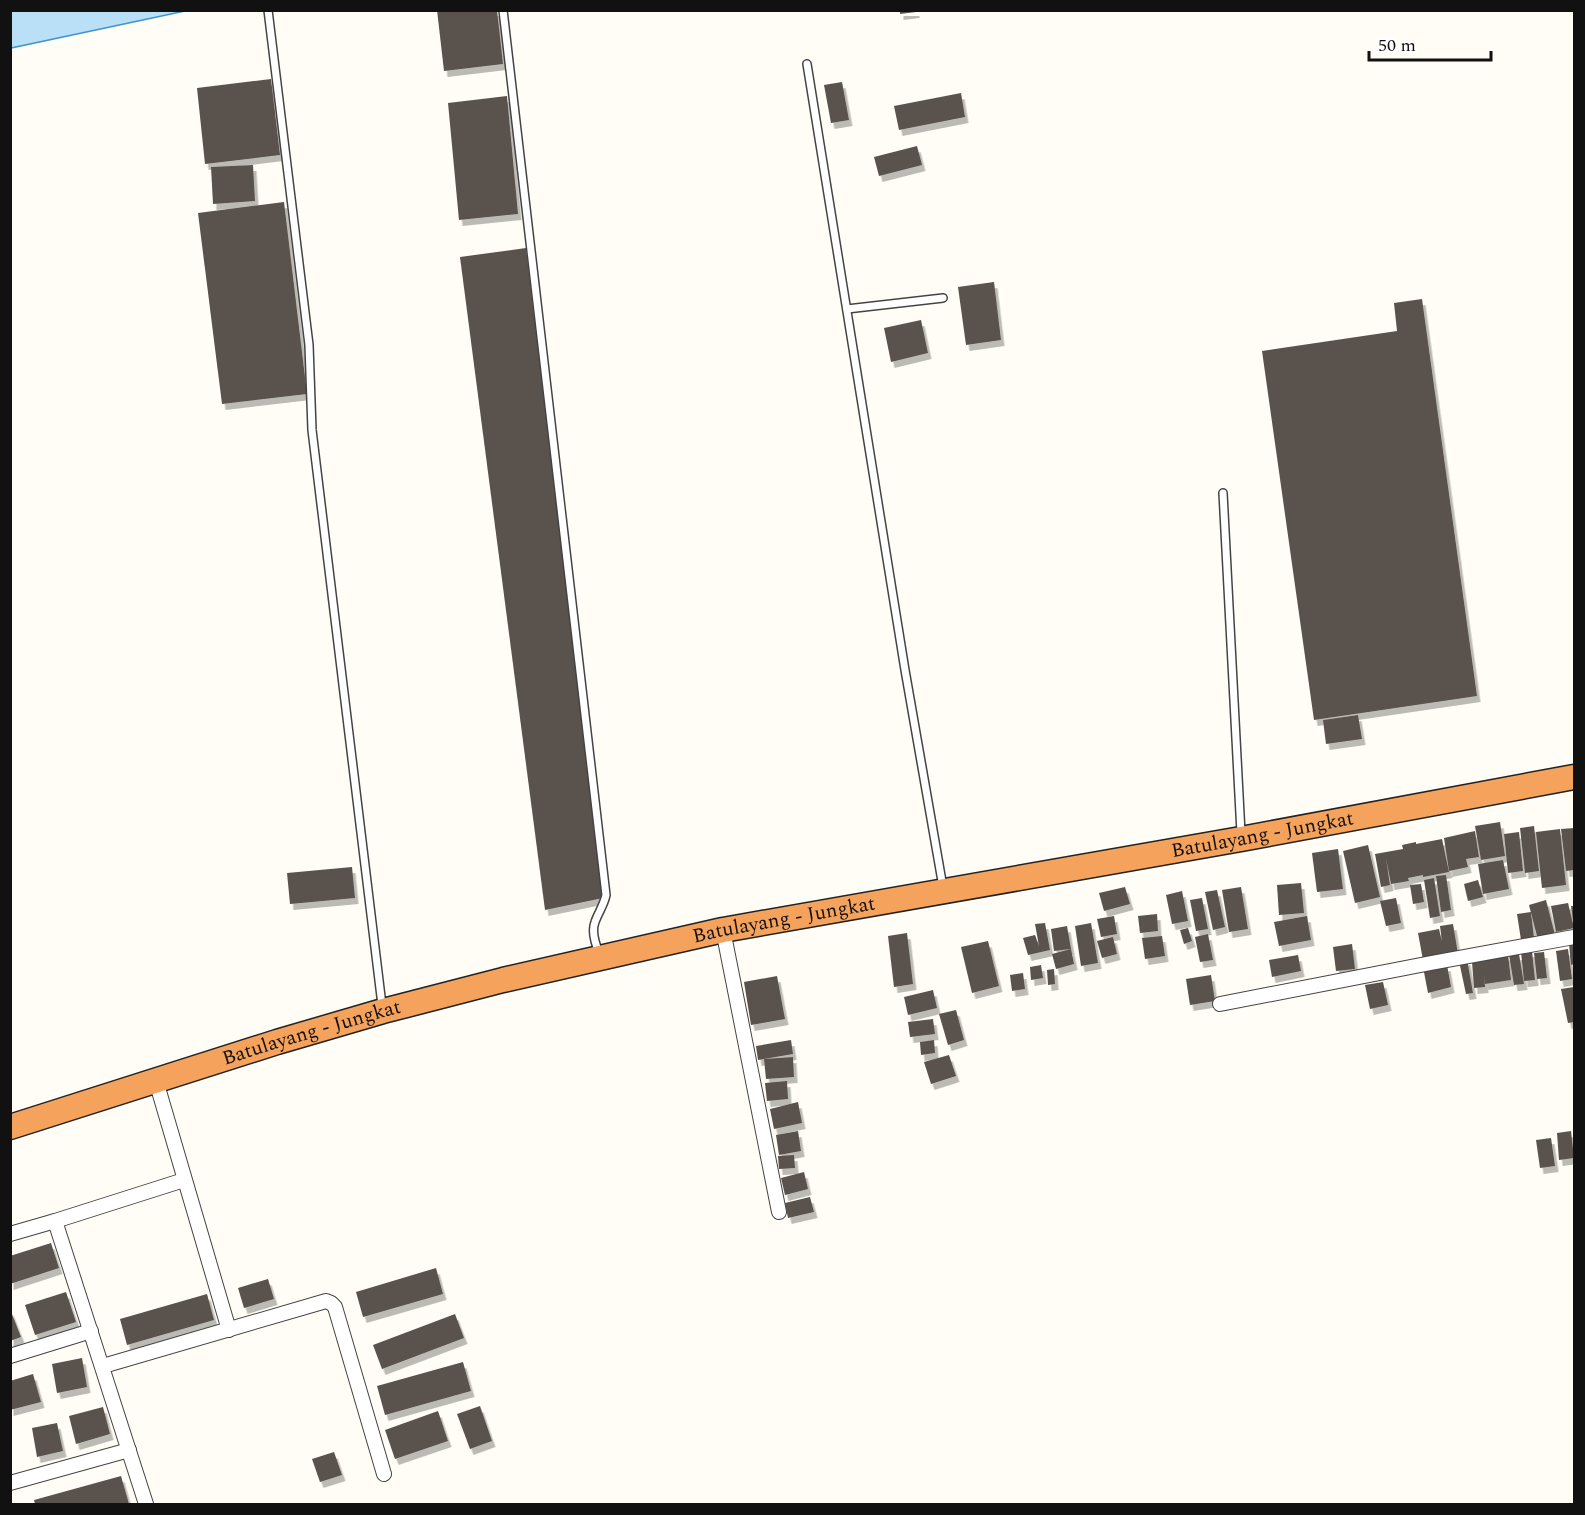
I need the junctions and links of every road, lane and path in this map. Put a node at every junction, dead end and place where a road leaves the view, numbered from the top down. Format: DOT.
graph roads {
  1 [pos="268,10"];
  2 [pos="503,10"];
  3 [pos="807,64"];
  4 [pos="943,298"];
  5 [pos="847,309"];
  6 [pos="1223,493"];
  7 [pos="1575,777"];
  8 [pos="1241,839"];
  9 [pos="944,892"];
  10 [pos="723,930"];
  11 [pos="1575,937"];
  12 [pos="601,957"];
  13 [pos="1220,1004"];
  14 [pos="383,1011"];
  15 [pos="156,1081"];
  16 [pos="10,1127"];
  17 [pos="184,1180"];
  18 [pos="779,1212"];
  19 [pos="55,1221"];
  20 [pos="10,1234"];
  21 [pos="229,1330"];
  22 [pos="91,1331"];
  23 [pos="10,1356"];
  24 [pos="103,1366"];
  25 [pos="129,1450"];
  26 [pos="384,1474"];
  27 [pos="10,1483"];
  28 [pos="146,1504"];
  1 -- 14 [label="lane"];
  2 -- 12 [label="lane"];
  3 -- 5 [label="lane"];
  4 -- 5 [label="lane"];
  5 -- 9 [label="lane"];
  6 -- 8 [label="lane"];
  7 -- 8 [label="highway, Batulayang - Jungkat"];
  8 -- 9 [label="highway, Batulayang - Jungkat"];
  9 -- 10 [label="highway, Batulayang - Jungkat"];
  10 -- 12 [label="highway, Batulayang - Jungkat"];
  10 -- 18 [label="street"];
  11 -- 13 [label="street"];
  12 -- 14 [label="highway, Batulayang - Jungkat"];
  14 -- 15 [label="highway, Batulayang - Jungkat"];
  15 -- 16 [label="highway, Batulayang - Jungkat"];
  15 -- 17 [label="street"];
  17 -- 19 [label="street"];
  17 -- 21 [label="street"];
  19 -- 20 [label="street"];
  19 -- 22 [label="street"];
  21 -- 24 [label="street"];
  21 -- 26 [label="street"];
  22 -- 23 [label="street"];
  22 -- 24 [label="street"];
  24 -- 25 [label="street"];
  25 -- 27 [label="street"];
  25 -- 28 [label="street"];
}
